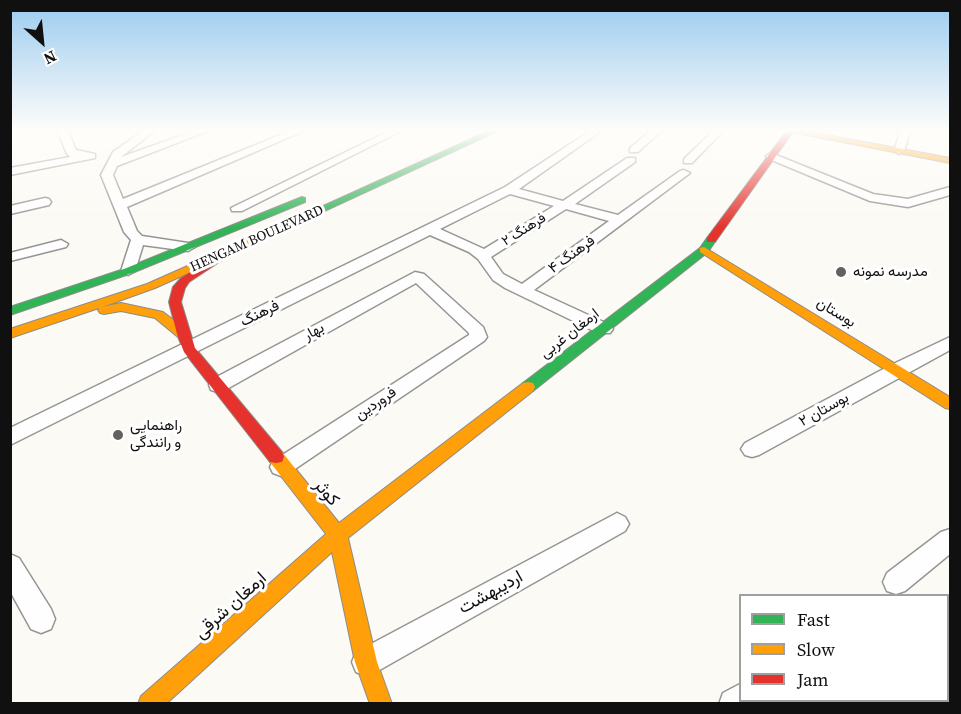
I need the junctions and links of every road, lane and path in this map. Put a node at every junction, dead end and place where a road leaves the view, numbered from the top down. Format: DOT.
graph roads {
  1 [pos="59,162"];
  2 [pos="113,162"];
  3 [pos="223,162"];
  4 [pos="331,162"];
  5 [pos="425,162"];
  6 [pos="550,162"];
  7 [pos="622,162"];
  8 [pos="690,162"];
  9 [pos="766,162"];
  10 [pos="786,162"];
  11 [pos="10,172"];
  12 [pos="509,190"];
  13 [pos="951,190"];
  14 [pos="314,195"];
  15 [pos="45,202"];
  16 [pos="566,204"];
  17 [pos="120,205"];
  18 [pos="237,208"];
  19 [pos="10,210"];
  20 [pos="620,220"];
  21 [pos="430,230"];
  22 [pos="138,240"];
  23 [pos="61,244"];
  24 [pos="188,247"];
  25 [pos="704,250"];
  26 [pos="221,256"];
  27 [pos="483,256"];
  28 [pos="10,257"];
  29 [pos="128,271"];
  30 [pos="524,290"];
  31 [pos="10,311"];
  32 [pos="37,325"];
  33 [pos="604,329"];
  34 [pos="10,334"];
  35 [pos="183,334"];
  36 [pos="471,341"];
  37 [pos="951,343"];
  38 [pos="189,349"];
  39 [pos="896,370"];
  40 [pos="218,385"];
  41 [pos="951,404"];
  42 [pos="10,437"];
  43 [pos="752,450"];
  44 [pos="281,467"];
  45 [pos="617,524"];
  46 [pos="338,535"];
  47 [pos="951,540"];
  48 [pos="10,566"];
  49 [pos="897,582"];
  50 [pos="41,619"];
  51 [pos="366,662"];
  52 [pos="149,704"];
  53 [pos="381,704"];
  1 -- 11 [label="street"];
  2 -- 17 [label="street"];
  3 -- 17 [label="street"];
  4 -- 18 [label="street"];
  5 -- 26 [label="street, HENGAM BOULEVARD"];
  6 -- 12 [label="street, فرهنگ"];
  7 -- 16 [label="street, فرهنگ ۲"];
  8 -- 20 [label="street, فرهنگ ۴"];
  9 -- 25 [label="street, ارمغان غربی"];
  10 -- 13 [label="street"];
  12 -- 16 [label="street"];
  12 -- 21 [label="street, فرهنگ"];
  14 -- 24 [label="street, HENGAM BOULEVARD"];
  15 -- 19 [label="street"];
  16 -- 20 [label="street"];
  16 -- 27 [label="street, فرهنگ ۲"];
  17 -- 22 [label="street"];
  20 -- 30 [label="street, فرهنگ ۴"];
  21 -- 27 [label="street"];
  21 -- 38 [label="street, فرهنگ"];
  22 -- 24 [label="street"];
  22 -- 29 [label="street"];
  23 -- 28 [label="street"];
  24 -- 29 [label="street, HENGAM BOULEVARD"];
  25 -- 33 [label="street, ارمغان غربی"];
  25 -- 39 [label="street, بوستان"];
  26 -- 32 [label="street, HENGAM BOULEVARD"];
  26 -- 35 [label="street, کوثر"];
  27 -- 30 [label="street"];
  29 -- 31 [label="street, HENGAM BOULEVARD"];
  30 -- 33 [label="street"];
  32 -- 34 [label="street, HENGAM BOULEVARD"];
  32 -- 35 [label="street, کوثر"];
  33 -- 46 [label="street, ارمغان غربی"];
  35 -- 38 [label="street, کوثر"];
  36 -- 40 [label="street, بهار"];
  36 -- 44 [label="street, فروردین"];
  37 -- 39 [label="street, بوستان ۲"];
  38 -- 40 [label="street, کوثر"];
  38 -- 42 [label="street, فرهنگ"];
  39 -- 41 [label="street, بوستان"];
  39 -- 43 [label="street, بوستان ۲"];
  40 -- 44 [label="street, کوثر"];
  44 -- 46 [label="street, کوثر"];
  45 -- 51 [label="street, اردیبهشت"];
  46 -- 51 [label="street, کوثر"];
  46 -- 52 [label="street, ارمغان شرقی"];
  47 -- 49 [label="street"];
  48 -- 50 [label="street"];
  51 -- 53 [label="street, کوثر"];
}
